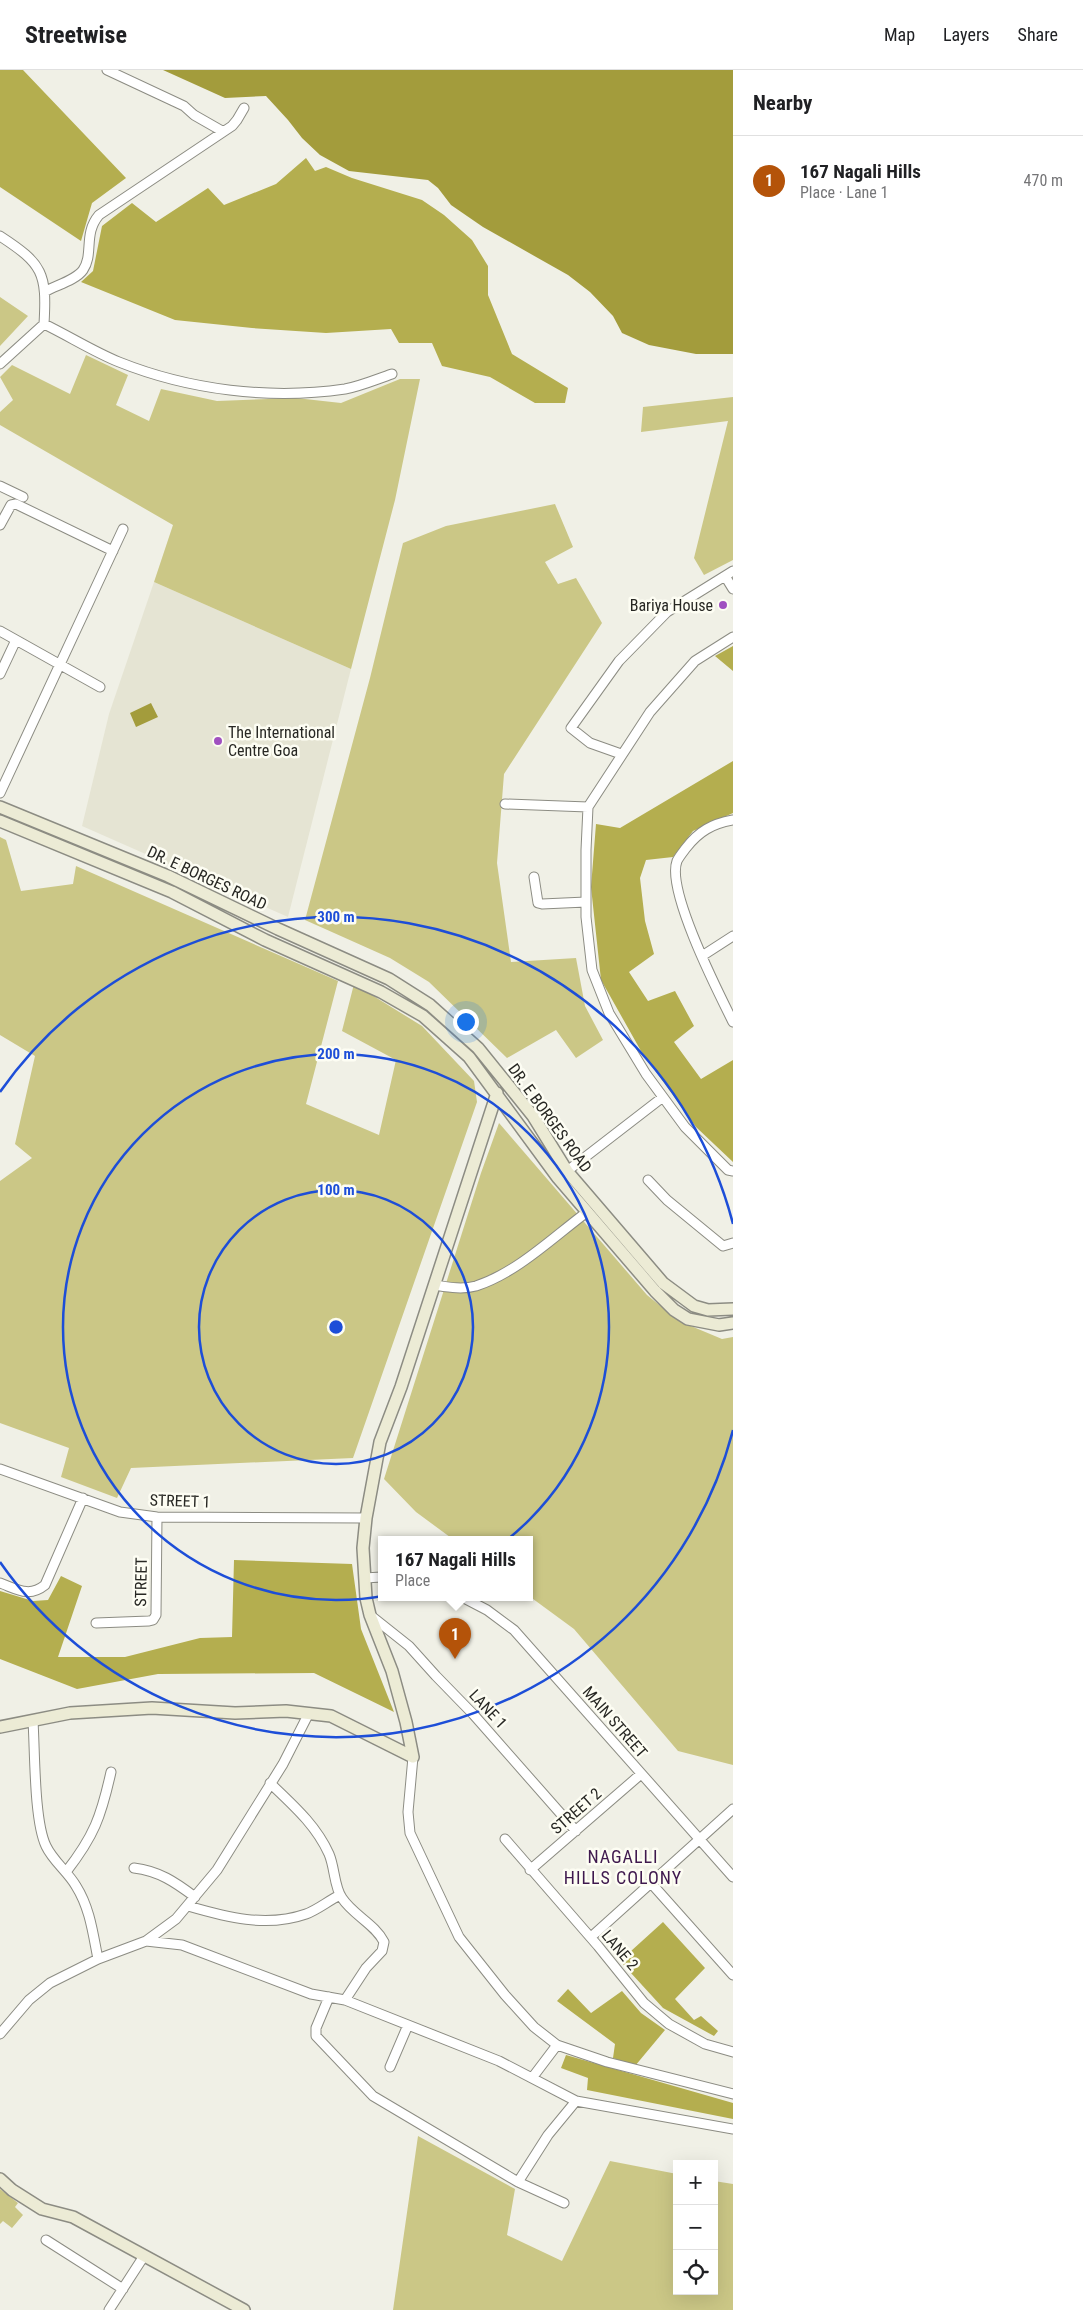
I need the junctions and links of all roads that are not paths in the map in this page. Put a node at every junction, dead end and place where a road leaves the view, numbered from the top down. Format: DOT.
graph roads {
  1 [pos="107,70"];
  2 [pos="244,108"];
  3 [pos="222,132"];
  4 [pos="0,236"];
  5 [pos="46,291"];
  6 [pos="44,324"];
  7 [pos="0,364"];
  8 [pos="392,374"];
  9 [pos="0,486"];
  10 [pos="24,497"];
  11 [pos="0,524"];
  12 [pos="123,528"];
  13 [pos="112,551"];
  14 [pos="733,571"];
  15 [pos="725,576"];
  16 [pos="733,590"];
  17 [pos="0,631"];
  18 [pos="733,637"];
  19 [pos="16,640"];
  20 [pos="61,665"];
  21 [pos="0,674"];
  22 [pos="100,687"];
  23 [pos="621,754"];
  24 [pos="0,793"];
  25 [pos="505,804"];
  26 [pos="0,807"];
  27 [pos="588,807"];
  28 [pos="733,820"];
  29 [pos="0,821"];
  30 [pos="534,877"];
  31 [pos="586,902"];
  32 [pos="733,936"];
  33 [pos="702,956"];
  34 [pos="733,1020"];
  35 [pos="497,1093"];
  36 [pos="663,1098"];
  37 [pos="733,1172"];
  38 [pos="563,1175"];
  39 [pos="648,1180"];
  40 [pos="588,1212"];
  41 [pos="733,1242"];
  42 [pos="434,1285"];
  43 [pos="733,1309"];
  44 [pos="733,1323"];
  45 [pos="0,1469"];
  46 [pos="83,1498"];
  47 [pos="158,1517"];
  48 [pos="366,1518"];
  49 [pos="378,1577"];
  50 [pos="366,1578"];
  51 [pos="0,1583"];
  52 [pos="470,1601"];
  53 [pos="370,1615"];
  54 [pos="96,1623"];
  55 [pos="309,1713"];
  56 [pos="32,1721"];
  57 [pos="0,1727"];
  58 [pos="413,1757"];
  59 [pos="111,1772"];
  60 [pos="641,1774"];
  61 [pos="270,1783"];
  62 [pos="733,1809"];
  63 [pos="576,1831"];
  64 [pos="699,1838"];
  65 [pos="505,1839"];
  66 [pos="134,1868"];
  67 [pos="530,1870"];
  68 [pos="66,1872"];
  69 [pos="733,1878"];
  70 [pos="651,1884"];
  71 [pos="340,1895"];
  72 [pos="195,1897"];
  73 [pos="188,1906"];
  74 [pos="591,1938"];
  75 [pos="146,1940"];
  76 [pos="98,1959"];
  77 [pos="733,1975"];
  78 [pos="329,1997"];
  79 [pos="345,2000"];
  80 [pos="408,2025"];
  81 [pos="0,2034"];
  82 [pos="557,2045"];
  83 [pos="733,2052"];
  84 [pos="390,2067"];
  85 [pos="532,2078"];
  86 [pos="733,2094"];
  87 [pos="576,2100"];
  88 [pos="733,2129"];
  89 [pos="0,2179"];
  90 [pos="518,2182"];
  91 [pos="564,2203"];
  92 [pos="46,2240"];
  93 [pos="144,2256"];
  94 [pos="123,2289"];
  95 [pos="109,2310"];
  96 [pos="244,2310"];
  1 -- 3 [label="street"];
  2 -- 3 [label="street"];
  3 -- 5 [label="street"];
  4 -- 5 [label="street"];
  5 -- 6 [label="street"];
  6 -- 7 [label="street"];
  6 -- 8 [label="street"];
  9 -- 10 [label="street"];
  11 -- 13 [label="street"];
  12 -- 13 [label="street"];
  13 -- 20 [label="street"];
  14 -- 15 [label="street"];
  15 -- 16 [label="street"];
  15 -- 23 [label="street"];
  17 -- 19 [label="street"];
  18 -- 23 [label="street"];
  19 -- 20 [label="street"];
  19 -- 21 [label="street"];
  20 -- 22 [label="street"];
  20 -- 24 [label="street"];
  23 -- 27 [label="street"];
  25 -- 27 [label="street"];
  26 -- 38 [label="main road, DR. E BORGES ROAD"];
  27 -- 31 [label="street"];
  28 -- 33 [label="street"];
  29 -- 35 [label="main road, DR. E BORGES ROAD"];
  30 -- 31 [label="street"];
  31 -- 36 [label="street"];
  32 -- 33 [label="street"];
  33 -- 34 [label="street"];
  35 -- 38 [label="main road, DR. E BORGES ROAD"];
  35 -- 42 [label="main road"];
  36 -- 37 [label="street"];
  36 -- 38 [label="street"];
  38 -- 40 [label="main road, DR. E BORGES ROAD"];
  38 -- 43 [label="main road, DR. E BORGES ROAD"];
  39 -- 41 [label="street"];
  40 -- 42 [label="street"];
  40 -- 44 [label="main road, DR. E BORGES ROAD"];
  42 -- 48 [label="main road"];
  45 -- 46 [label="street, STREET 1"];
  46 -- 47 [label="street, STREET 1"];
  46 -- 51 [label="street"];
  47 -- 48 [label="street, STREET 1"];
  47 -- 54 [label="street, STREET"];
  48 -- 50 [label="main road"];
  49 -- 50 [label="street"];
  50 -- 53 [label="main road"];
  52 -- 60 [label="street, MAIN STREET"];
  53 -- 58 [label="main road"];
  53 -- 63 [label="street, LANE 1"];
  55 -- 56 [label="main road"];
  55 -- 58 [label="main road"];
  55 -- 61 [label="street"];
  56 -- 57 [label="main road"];
  56 -- 68 [label="street"];
  58 -- 82 [label="street"];
  59 -- 68 [label="street"];
  60 -- 63 [label="street, STREET 2"];
  60 -- 64 [label="street, MAIN STREET"];
  61 -- 71 [label="street"];
  61 -- 72 [label="street"];
  62 -- 64 [label="street"];
  63 -- 67 [label="street, STREET 2"];
  64 -- 69 [label="street, MAIN STREET"];
  64 -- 70 [label="street"];
  65 -- 67 [label="street, LANE 2"];
  66 -- 72 [label="street"];
  67 -- 74 [label="street, LANE 2"];
  68 -- 76 [label="street"];
  70 -- 74 [label="street"];
  70 -- 77 [label="street"];
  71 -- 73 [label="street"];
  71 -- 79 [label="street"];
  72 -- 73 [label="street"];
  73 -- 75 [label="street"];
  74 -- 83 [label="street, LANE 2"];
  75 -- 76 [label="street"];
  75 -- 78 [label="street"];
  76 -- 81 [label="street"];
  78 -- 79 [label="street"];
  78 -- 90 [label="street"];
  79 -- 80 [label="street"];
  80 -- 84 [label="street"];
  80 -- 85 [label="street"];
  82 -- 85 [label="street"];
  82 -- 86 [label="street"];
  85 -- 87 [label="street"];
  87 -- 88 [label="street"];
  87 -- 90 [label="street"];
  89 -- 93 [label="main road"];
  90 -- 91 [label="street"];
  92 -- 94 [label="street"];
  93 -- 94 [label="street"];
  93 -- 96 [label="main road"];
  94 -- 95 [label="street"];
}
